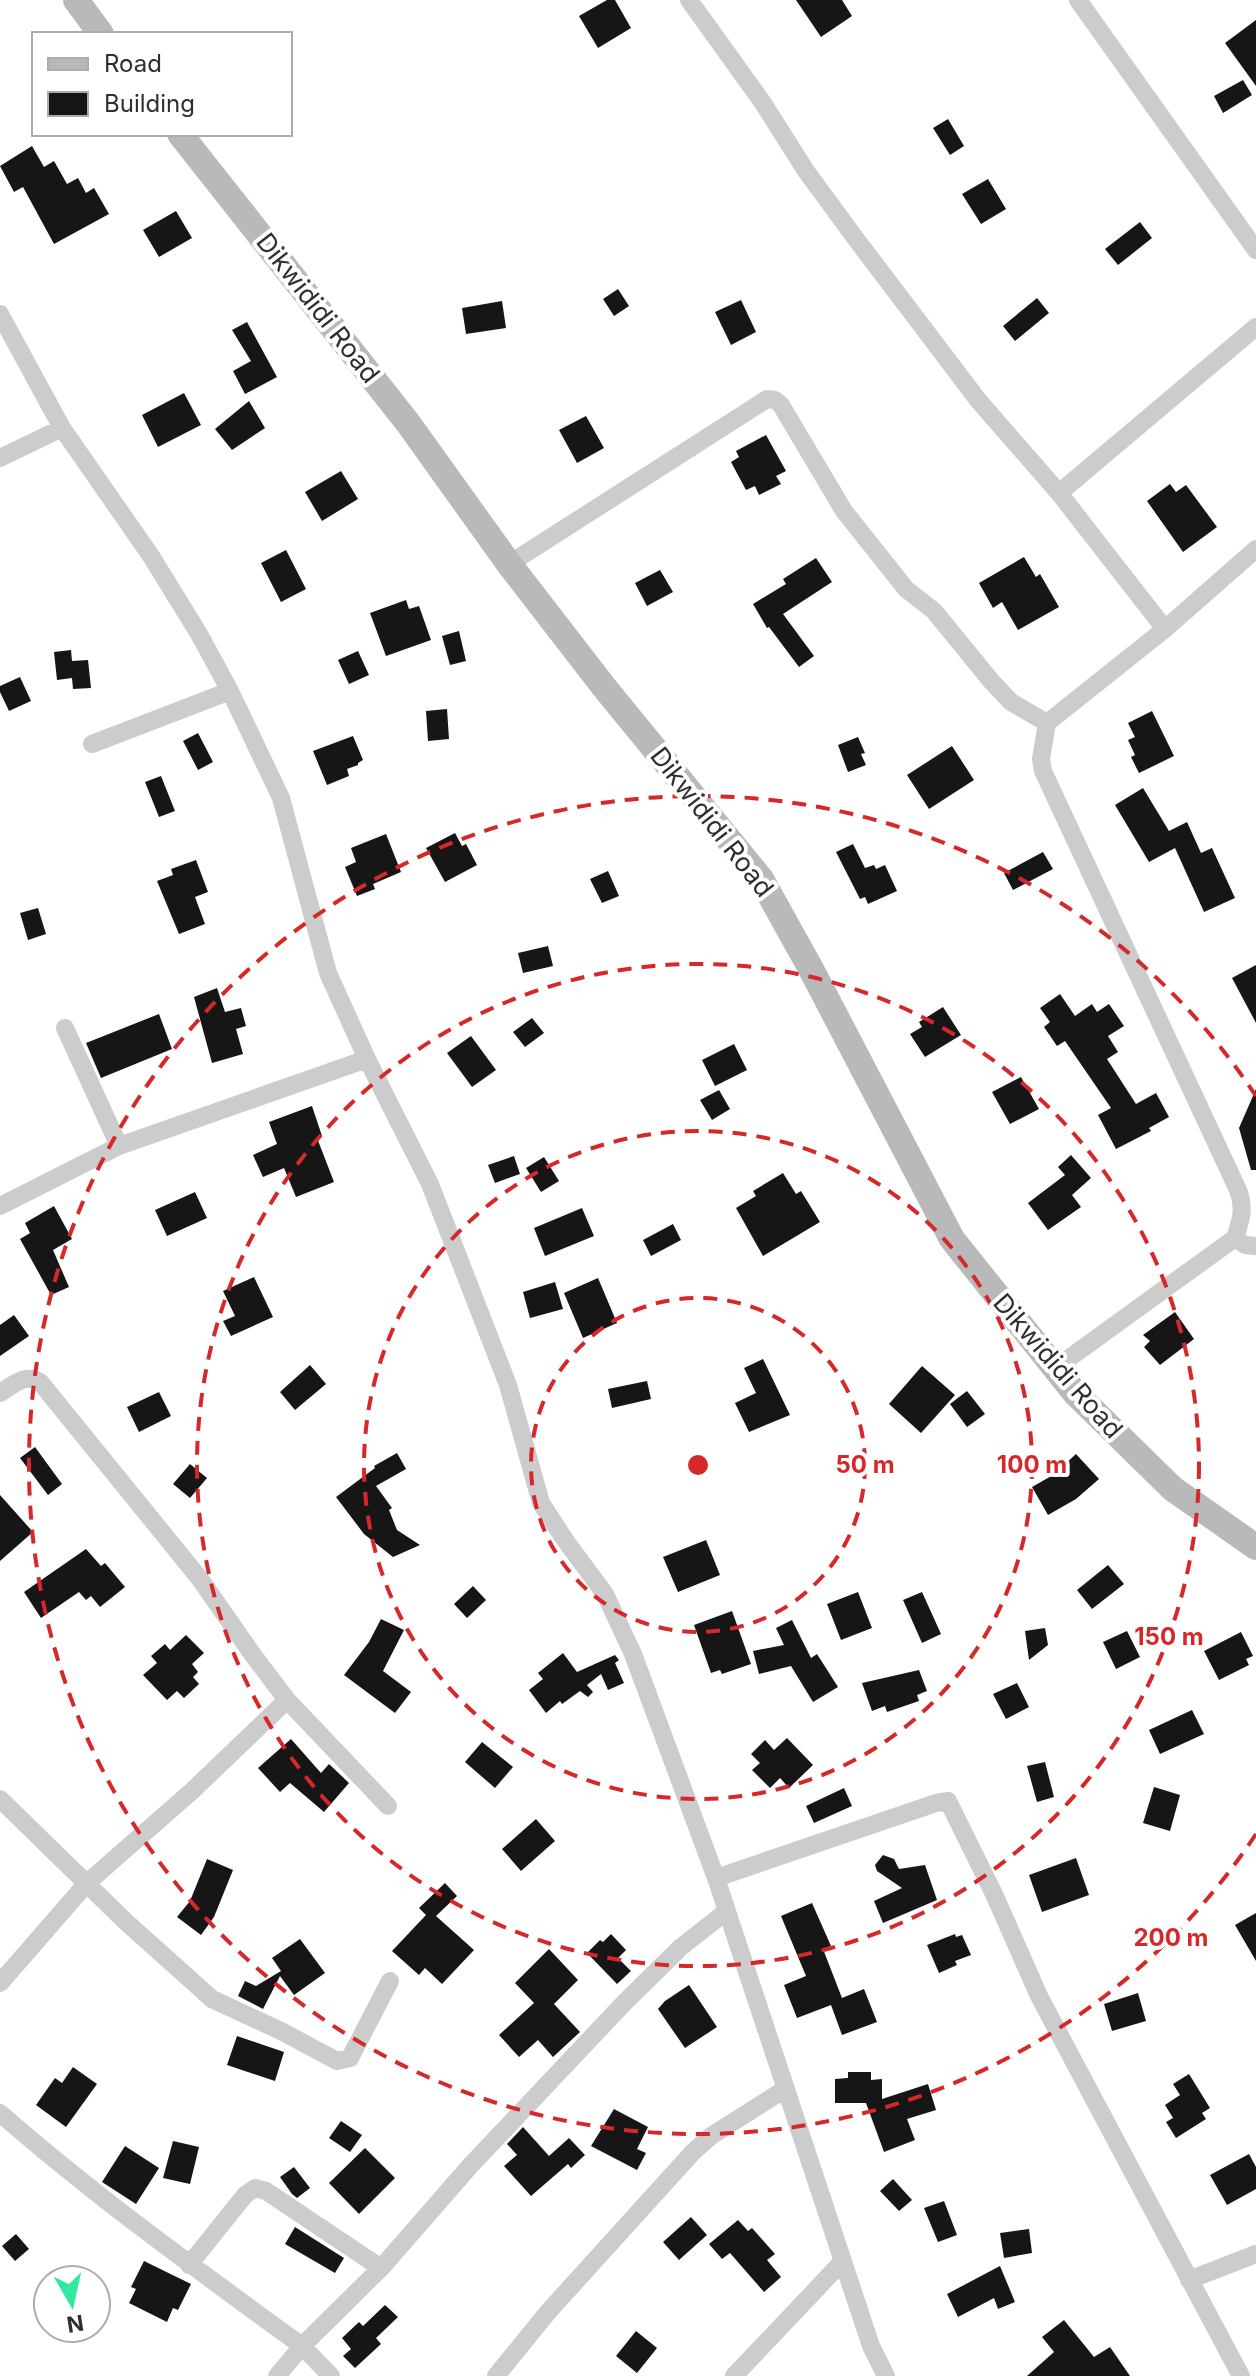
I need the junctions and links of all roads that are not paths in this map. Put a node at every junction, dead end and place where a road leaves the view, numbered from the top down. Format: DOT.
graph roads {
  1 [pos="76,0"];
  2 [pos="689,0"];
  3 [pos="1078,0"];
  4 [pos="100,32"];
  5 [pos="182,136"];
  6 [pos="1256,250"];
  7 [pos="0,314"];
  8 [pos="1256,327"];
  9 [pos="62,428"];
  10 [pos="0,458"];
  11 [pos="1059,493"];
  12 [pos="1256,549"];
  13 [pos="509,564"];
  14 [pos="1165,629"];
  15 [pos="230,691"];
  16 [pos="1047,723"];
  17 [pos="92,744"];
  18 [pos="65,1028"];
  19 [pos="367,1059"];
  20 [pos="119,1146"];
  21 [pos="0,1206"];
  22 [pos="1235,1238"];
  23 [pos="1256,1246"];
  24 [pos="1054,1369"];
  25 [pos="0,1393"];
  26 [pos="1256,1547"];
  27 [pos="287,1700"];
  28 [pos="0,1799"];
  29 [pos="388,1806"];
  30 [pos="716,1878"];
  31 [pos="87,1883"];
  32 [pos="727,1911"];
  33 [pos="390,1981"];
  34 [pos="0,1983"];
  35 [pos="785,2089"];
  36 [pos="0,2113"];
  37 [pos="1256,2254"];
  38 [pos="843,2261"];
  39 [pos="189,2265"];
  40 [pos="381,2268"];
  41 [pos="1189,2280"];
  42 [pos="302,2346"];
  43 [pos="277,2376"];
  44 [pos="331,2376"];
  45 [pos="496,2376"];
  46 [pos="734,2376"];
  47 [pos="886,2376"];
  48 [pos="1241,2376"];
  1 -- 4 [label="street"];
  2 -- 11 [label="street"];
  3 -- 6 [label="street"];
  5 -- 13 [label="street, Dikwididi Road"];
  7 -- 9 [label="street"];
  8 -- 11 [label="street"];
  9 -- 10 [label="street"];
  9 -- 15 [label="street"];
  11 -- 14 [label="street"];
  12 -- 14 [label="street"];
  13 -- 16 [label="street"];
  13 -- 24 [label="street, Dikwididi Road"];
  14 -- 16 [label="street"];
  15 -- 17 [label="street"];
  15 -- 19 [label="street"];
  16 -- 22 [label="street"];
  18 -- 20 [label="street"];
  19 -- 20 [label="street"];
  19 -- 30 [label="street"];
  20 -- 21 [label="street"];
  22 -- 23 [label="street"];
  22 -- 24 [label="street"];
  24 -- 26 [label="street, Dikwididi Road"];
  25 -- 27 [label="street"];
  27 -- 29 [label="street"];
  27 -- 31 [label="street"];
  28 -- 31 [label="street"];
  30 -- 32 [label="street"];
  30 -- 41 [label="street"];
  31 -- 33 [label="street"];
  31 -- 34 [label="street"];
  32 -- 35 [label="street"];
  32 -- 40 [label="street"];
  35 -- 38 [label="street"];
  35 -- 45 [label="street"];
  36 -- 39 [label="street"];
  37 -- 41 [label="street"];
  38 -- 46 [label="street"];
  38 -- 47 [label="street"];
  39 -- 40 [label="street"];
  39 -- 42 [label="street"];
  40 -- 42 [label="street"];
  41 -- 48 [label="street"];
  42 -- 43 [label="street"];
  42 -- 44 [label="street"];
}
